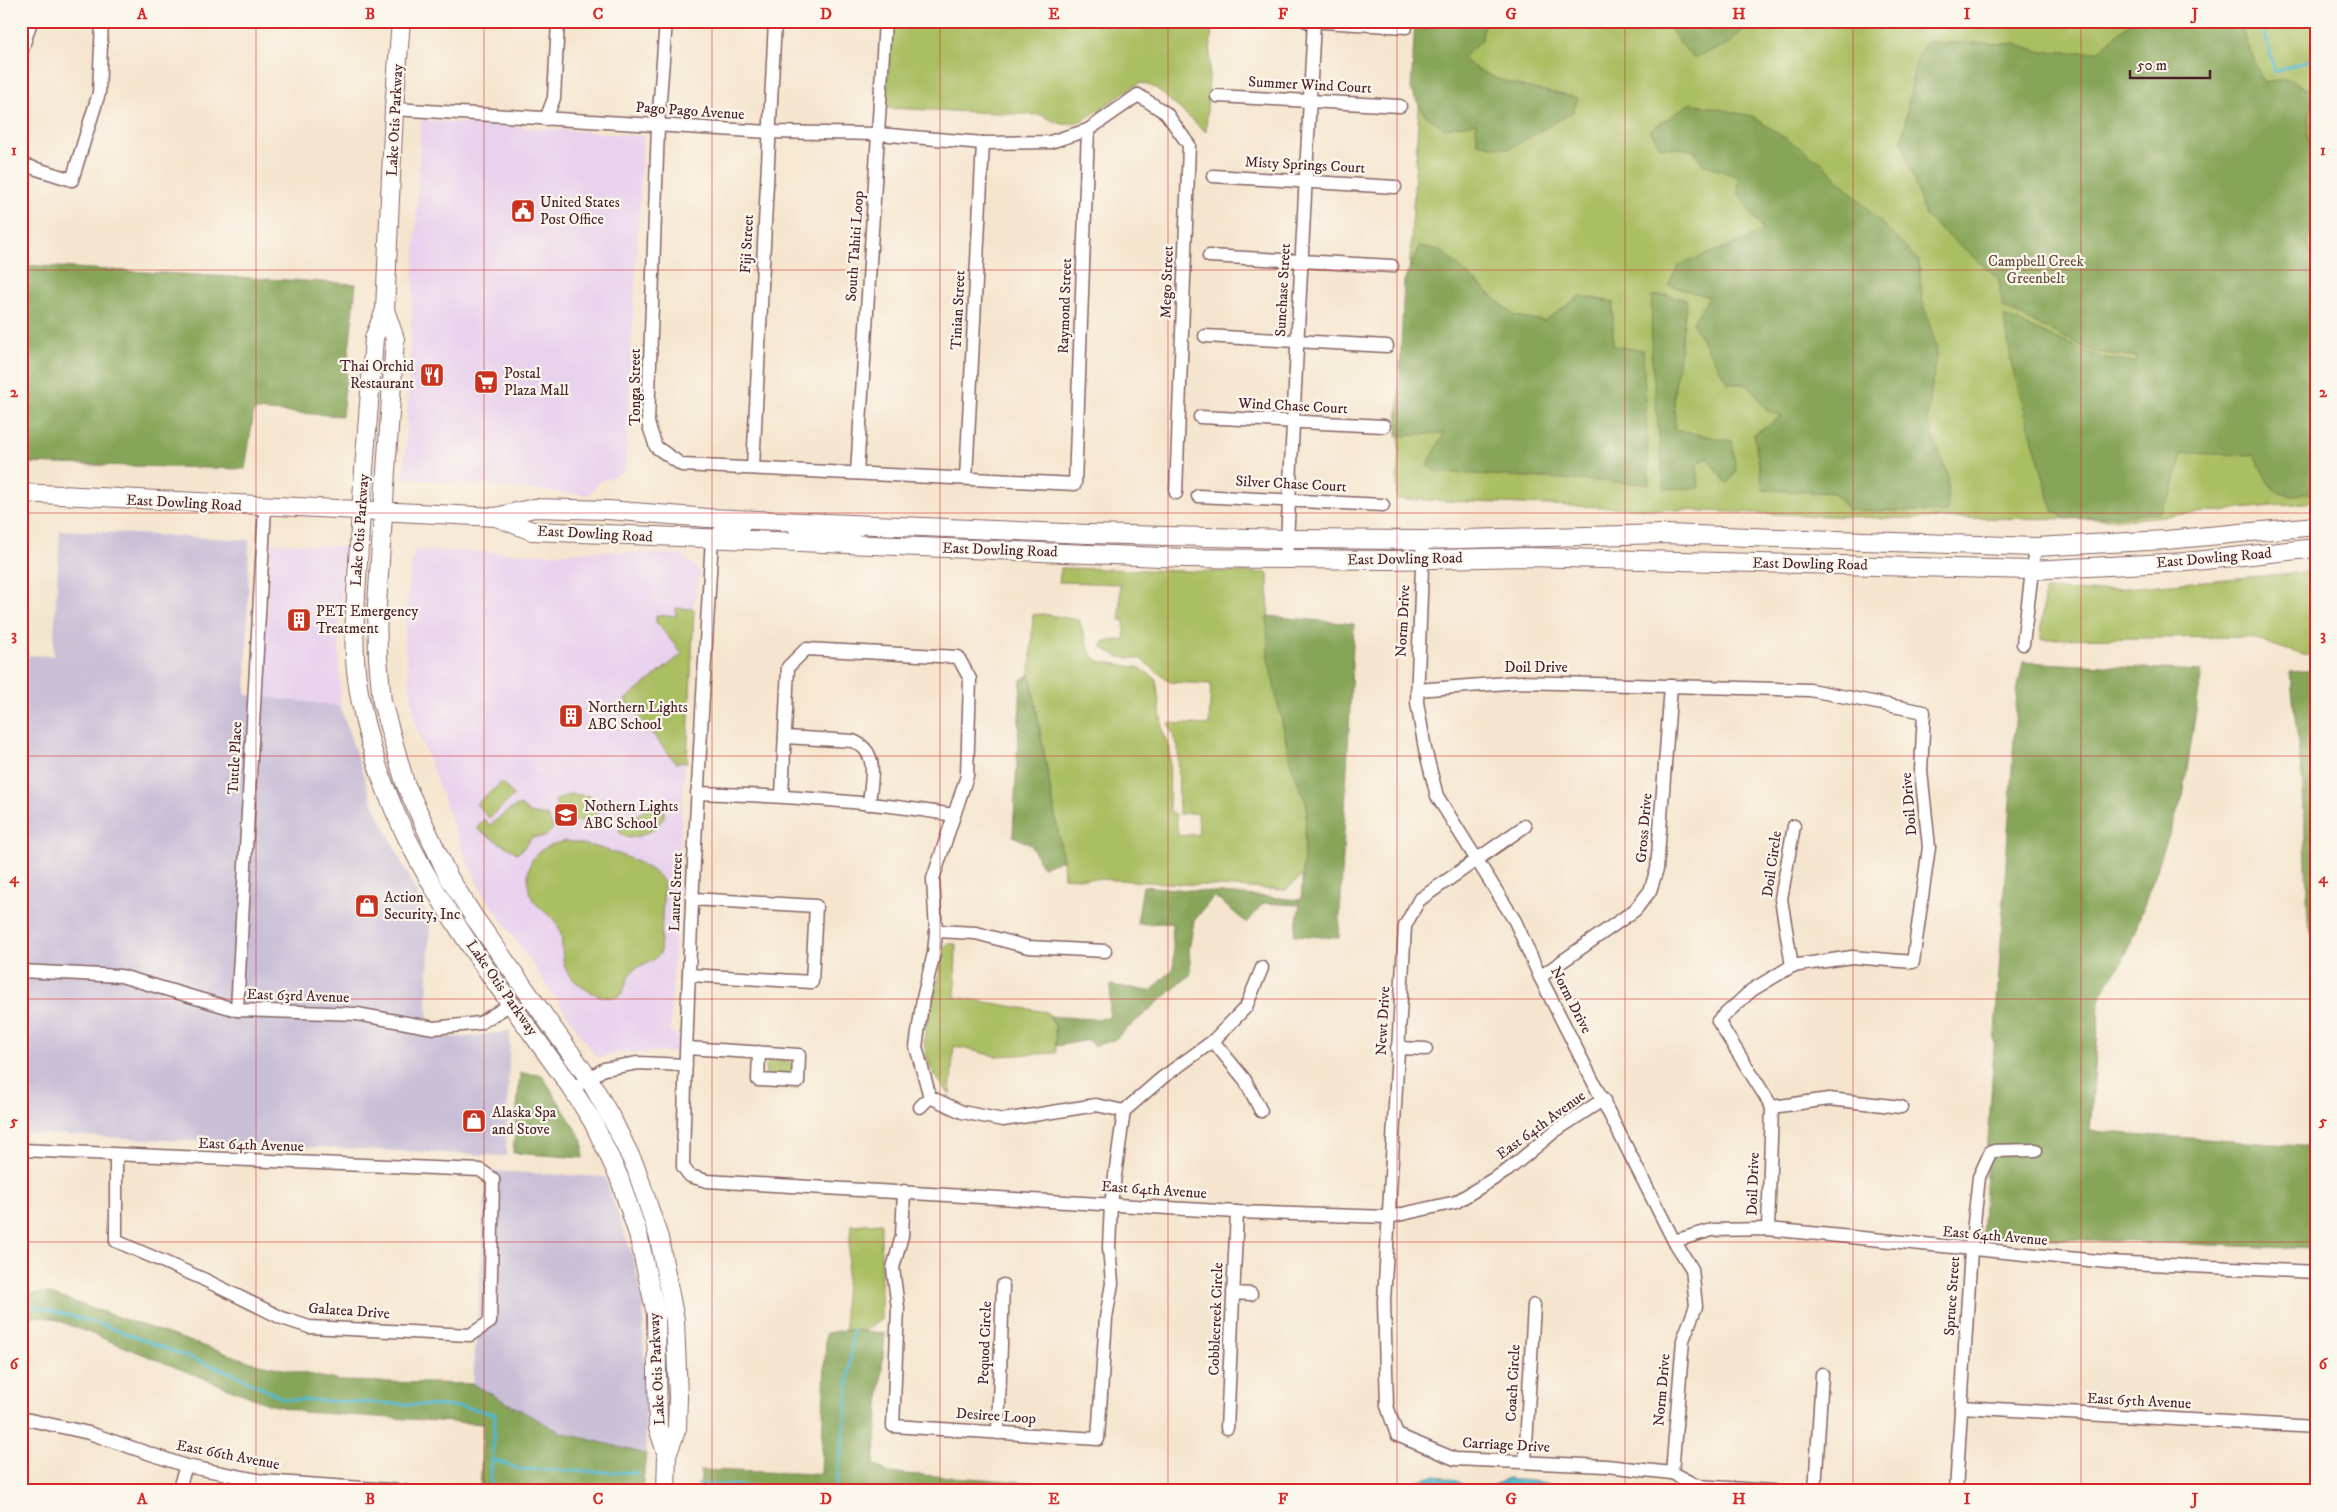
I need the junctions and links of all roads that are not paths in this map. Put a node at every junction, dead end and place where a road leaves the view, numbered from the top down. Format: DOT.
graph roads {
  1 [pos="30,21"];
  2 [pos="102,21"];
  3 [pos="401,21"];
  4 [pos="558,21"];
  5 [pos="666,21"];
  6 [pos="774,21"];
  7 [pos="885,21"];
  8 [pos="1306,21"];
  9 [pos="1314,21"];
  10 [pos="1406,26"];
  11 [pos="21,53"];
  12 [pos="1138,95"];
  13 [pos="1217,96"];
  14 [pos="1309,102"];
  15 [pos="1400,106"];
  16 [pos="394,109"];
  17 [pos="546,118"];
  18 [pos="658,125"];
  19 [pos="1088,130"];
  20 [pos="769,132"];
  21 [pos="878,134"];
  22 [pos="984,143"];
  23 [pos="21,164"];
  24 [pos="1213,176"];
  25 [pos="1305,182"];
  26 [pos="1396,187"];
  27 [pos="1209,256"];
  28 [pos="1301,262"];
  29 [pos="1392,266"];
  30 [pos="386,310"];
  31 [pos="1205,336"];
  32 [pos="1296,342"];
  33 [pos="1387,346"];
  34 [pos="1200,417"];
  35 [pos="1293,423"];
  36 [pos="1384,426"];
  37 [pos="753,468"];
  38 [pos="857,473"];
  39 [pos="966,478"];
  40 [pos="1075,484"];
  41 [pos="1176,493"];
  42 [pos="21,494"];
  43 [pos="1198,496"];
  44 [pos="1288,500"];
  45 [pos="1383,505"];
  46 [pos="265,507"];
  47 [pos="361,510"];
  48 [pos="384,510"];
  49 [pos="496,517"];
  50 [pos="873,524"];
  51 [pos="2316,526"];
  52 [pos="712,538"];
  53 [pos="1286,539"];
  54 [pos="1423,540"];
  55 [pos="2034,547"];
  56 [pos="2316,548"];
  57 [pos="1286,560"];
  58 [pos="1423,560"];
  59 [pos="2031,570"];
  60 [pos="2023,644"];
  61 [pos="1671,686"];
  62 [pos="1417,690"];
  63 [pos="785,737"];
  64 [pos="697,793"];
  65 [pos="782,796"];
  66 [pos="869,804"];
  67 [pos="954,816"];
  68 [pos="1525,826"];
  69 [pos="1794,826"];
  70 [pos="1476,859"];
  71 [pos="692,899"];
  72 [pos="936,931"];
  73 [pos="1105,951"];
  74 [pos="1792,966"];
  75 [pos="1262,968"];
  76 [pos="21,971"];
  77 [pos="689,975"];
  78 [pos="1540,977"];
  79 [pos="511,1004"];
  80 [pos="237,1010"];
  81 [pos="553,1030"];
  82 [pos="1213,1041"];
  83 [pos="687,1048"];
  84 [pos="1398,1048"];
  85 [pos="1426,1049"];
  86 [pos="759,1052"];
  87 [pos="686,1065"];
  88 [pos="589,1079"];
  89 [pos="572,1089"];
  90 [pos="930,1097"];
  91 [pos="1604,1099"];
  92 [pos="1772,1106"];
  93 [pos="920,1107"];
  94 [pos="1901,1107"];
  95 [pos="1124,1111"];
  96 [pos="1261,1111"];
  97 [pos="21,1150"];
  98 [pos="2036,1150"];
  99 [pos="116,1155"];
  100 [pos="683,1157"];
  101 [pos="480,1170"];
  102 [pos="904,1191"];
  103 [pos="1111,1204"];
  104 [pos="1237,1212"];
  105 [pos="1389,1217"];
  106 [pos="1768,1229"];
  107 [pos="1674,1241"];
  108 [pos="1971,1250"];
  109 [pos="2316,1272"];
  110 [pos="1003,1285"];
  111 [pos="1233,1293"];
  112 [pos="1250,1294"];
  113 [pos="1534,1305"];
  114 [pos="658,1338"];
  115 [pos="1822,1374"];
  116 [pos="678,1397"];
  117 [pos="1961,1407"];
  118 [pos="21,1418"];
  119 [pos="2316,1427"];
  120 [pos="1227,1428"];
  121 [pos="998,1433"];
  122 [pos="667,1456"];
  123 [pos="1525,1462"];
  124 [pos="186,1466"];
  125 [pos="1672,1473"];
  126 [pos="346,1489"];
  127 [pos="178,1491"];
  128 [pos="405,1491"];
  129 [pos="666,1491"];
  130 [pos="1773,1491"];
  131 [pos="1815,1491"];
  132 [pos="1956,1491"];
  1 -- 11 [label="street"];
  2 -- 23 [label="street"];
  3 -- 16 [label="main road, Lake Otis Parkway"];
  4 -- 17 [label="street"];
  5 -- 18 [label="street, Tonga Street"];
  6 -- 20 [label="street, Fiji Street"];
  7 -- 21 [label="street, South Tahiti Loop"];
  8 -- 9 [label="street"];
  9 -- 10 [label="street"];
  9 -- 14 [label="street, Sunchase Street"];
  12 -- 19 [label="street, Pago Pago Avenue"];
  12 -- 41 [label="street, Mego Street"];
  13 -- 14 [label="street, Summer Wind Court"];
  14 -- 15 [label="street, Summer Wind Court"];
  14 -- 25 [label="street, Sunchase Street"];
  16 -- 17 [label="street, Pago Pago Avenue"];
  16 -- 30 [label="main road, Lake Otis Parkway"];
  17 -- 18 [label="street, Pago Pago Avenue"];
  18 -- 20 [label="street, Pago Pago Avenue"];
  18 -- 37 [label="street, Tonga Street"];
  19 -- 22 [label="street, Pago Pago Avenue"];
  19 -- 40 [label="street, Raymond Street"];
  20 -- 21 [label="street, Pago Pago Avenue"];
  20 -- 37 [label="street, Fiji Street"];
  21 -- 22 [label="street, Pago Pago Avenue"];
  21 -- 38 [label="street, South Tahiti Loop"];
  22 -- 39 [label="street, Tinian Street"];
  24 -- 25 [label="street, Misty Springs Court"];
  25 -- 26 [label="street, Misty Springs Court"];
  25 -- 28 [label="street, Sunchase Street"];
  27 -- 28 [label="street"];
  28 -- 29 [label="street"];
  28 -- 32 [label="street, Sunchase Street"];
  30 -- 47 [label="main road, Lake Otis Parkway"];
  30 -- 48 [label="main road, Lake Otis Parkway"];
  31 -- 32 [label="street"];
  32 -- 33 [label="street"];
  32 -- 35 [label="street, Sunchase Street"];
  34 -- 35 [label="street, Wind Chase Court"];
  35 -- 36 [label="street, Wind Chase Court"];
  35 -- 44 [label="street, Sunchase Street"];
  37 -- 38 [label="street, Tonga Street"];
  38 -- 39 [label="street, Tonga Street"];
  39 -- 40 [label="street, Tonga Street"];
  42 -- 46 [label="main road, East Dowling Road"];
  43 -- 44 [label="street, Silver Chase Court"];
  44 -- 45 [label="street, Silver Chase Court"];
  44 -- 53 [label="street, Sunchase Street"];
  46 -- 47 [label="main road, East Dowling Road"];
  46 -- 80 [label="street, Tuttle Place"];
  47 -- 48 [label="main road, East Dowling Road"];
  47 -- 79 [label="main road, Lake Otis Parkway"];
  48 -- 49 [label="main road, East Dowling Road"];
  48 -- 81 [label="main road, Lake Otis Parkway"];
  49 -- 50 [label="main road, East Dowling Road"];
  49 -- 52 [label="main road, East Dowling Road"];
  50 -- 52 [label="street"];
  50 -- 53 [label="main road, East Dowling Road"];
  51 -- 55 [label="main road, East Dowling Road"];
  52 -- 57 [label="main road, East Dowling Road"];
  52 -- 64 [label="street, Laurel Street"];
  53 -- 54 [label="main road, East Dowling Road"];
  53 -- 57 [label="street, Sunchase Street"];
  54 -- 55 [label="main road, East Dowling Road"];
  54 -- 58 [label="street, Norm Drive"];
  55 -- 59 [label="street"];
  56 -- 59 [label="main road, East Dowling Road"];
  57 -- 58 [label="main road, East Dowling Road"];
  58 -- 59 [label="main road, East Dowling Road"];
  58 -- 62 [label="street, Norm Drive"];
  59 -- 60 [label="street"];
  61 -- 62 [label="street, Doil Drive"];
  61 -- 74 [label="street, Doil Drive"];
  61 -- 78 [label="street, Gross Drive"];
  62 -- 70 [label="street, Norm Drive"];
  63 -- 65 [label="street"];
  63 -- 66 [label="street"];
  63 -- 67 [label="street"];
  64 -- 65 [label="street"];
  64 -- 71 [label="street, Laurel Street"];
  65 -- 66 [label="street"];
  66 -- 67 [label="street"];
  67 -- 72 [label="street"];
  68 -- 70 [label="street, Newt Drive"];
  69 -- 74 [label="street, Doil Circle"];
  70 -- 78 [label="street, Norm Drive"];
  70 -- 84 [label="street, Newt Drive"];
  71 -- 77 [label="street, Laurel Street"];
  71 -- 77 [label="street"];
  72 -- 73 [label="street"];
  72 -- 90 [label="street"];
  74 -- 92 [label="street, Doil Drive"];
  75 -- 82 [label="street"];
  76 -- 80 [label="street, East 63rd Avenue"];
  77 -- 83 [label="street, Laurel Street"];
  78 -- 91 [label="street, Norm Drive"];
  79 -- 80 [label="street, East 63rd Avenue"];
  79 -- 81 [label="main road"];
  79 -- 89 [label="main road, Lake Otis Parkway"];
  81 -- 88 [label="main road, Lake Otis Parkway"];
  82 -- 95 [label="street"];
  82 -- 96 [label="street"];
  83 -- 86 [label="street"];
  83 -- 87 [label="street, Laurel Street"];
  84 -- 85 [label="street"];
  84 -- 105 [label="street, Newt Drive"];
  87 -- 88 [label="street"];
  87 -- 100 [label="street, Laurel Street"];
  88 -- 89 [label="street"];
  88 -- 116 [label="main road, Lake Otis Parkway"];
  89 -- 114 [label="main road, Lake Otis Parkway"];
  90 -- 93 [label="street"];
  90 -- 95 [label="street"];
  91 -- 105 [label="street, East 64th Avenue"];
  91 -- 107 [label="street, Norm Drive"];
  92 -- 94 [label="street"];
  92 -- 106 [label="street, Doil Drive"];
  95 -- 103 [label="street"];
  97 -- 99 [label="street, East 64th Avenue"];
  98 -- 108 [label="street, Spruce Street"];
  99 -- 101 [label="street, East 64th Avenue"];
  99 -- 101 [label="street, Galatea Drive"];
  100 -- 102 [label="street, East 64th Avenue"];
  102 -- 103 [label="street, East 64th Avenue"];
  102 -- 121 [label="street, Desiree Loop"];
  103 -- 104 [label="street, East 64th Avenue"];
  103 -- 121 [label="street, Desiree Loop"];
  104 -- 105 [label="street, East 64th Avenue"];
  104 -- 111 [label="street, Cobblecreek Circle"];
  105 -- 123 [label="street, Carriage Drive"];
  106 -- 107 [label="street, East 64th Avenue"];
  106 -- 108 [label="street, East 64th Avenue"];
  107 -- 125 [label="street, Norm Drive"];
  108 -- 109 [label="street, East 64th Avenue"];
  108 -- 117 [label="street, Spruce Street"];
  110 -- 121 [label="street, Pequod Circle"];
  111 -- 112 [label="street"];
  111 -- 120 [label="street, Cobblecreek Circle"];
  113 -- 123 [label="street, Coach Circle"];
  114 -- 116 [label="main road"];
  114 -- 122 [label="main road, Lake Otis Parkway"];
  115 -- 131 [label="street"];
  116 -- 122 [label="main road, Lake Otis Parkway"];
  117 -- 119 [label="street, East 65th Avenue"];
  117 -- 132 [label="street, Spruce Street"];
  118 -- 124 [label="street, East 66th Avenue"];
  122 -- 129 [label="main road, Lake Otis Parkway"];
  123 -- 125 [label="street, Carriage Drive"];
  124 -- 126 [label="street, East 66th Avenue"];
  124 -- 127 [label="street"];
  125 -- 130 [label="street, Carriage Drive"];
  126 -- 128 [label="street, East 66th Avenue"];
}
